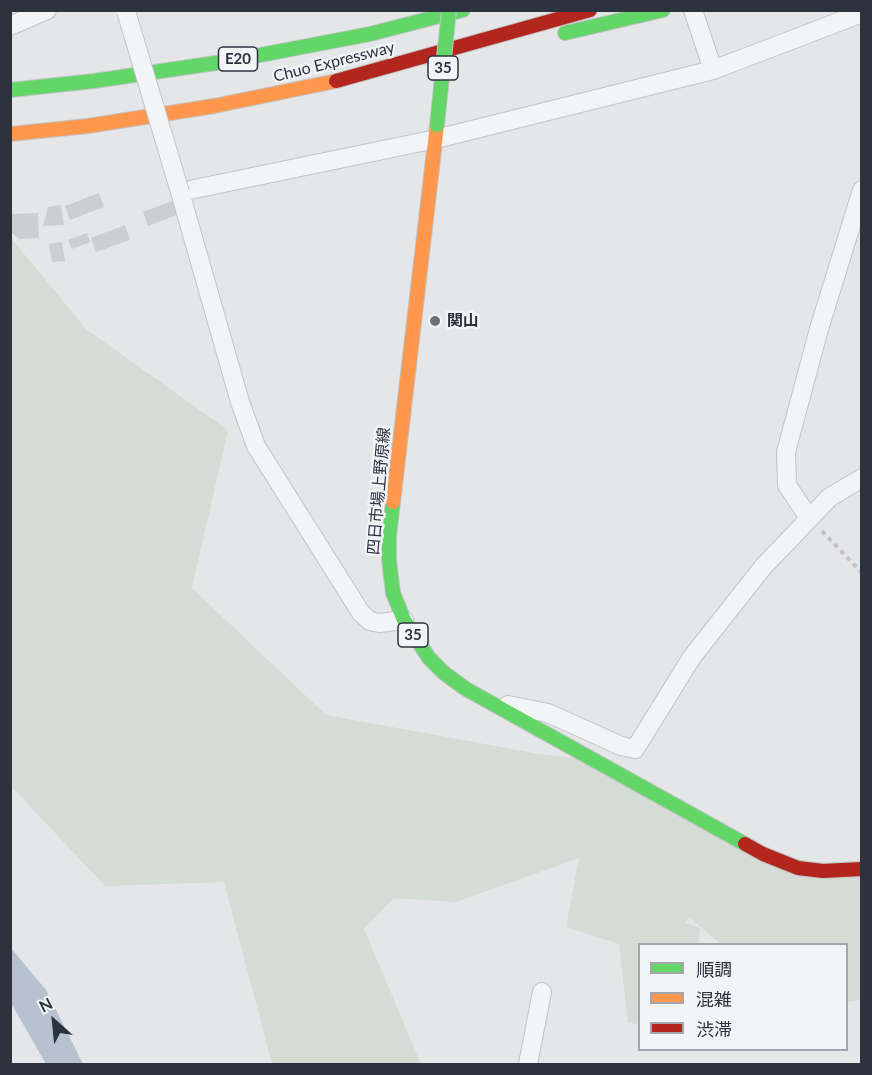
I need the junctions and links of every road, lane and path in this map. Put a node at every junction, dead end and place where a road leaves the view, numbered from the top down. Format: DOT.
graph roads {
  1 [pos="47,10"];
  2 [pos="449,10"];
  3 [pos="463,10"];
  4 [pos="590,10"];
  5 [pos="663,10"];
  6 [pos="693,10"];
  7 [pos="125,11"];
  8 [pos="861,13"];
  9 [pos="10,26"];
  10 [pos="713,70"];
  11 [pos="333,82"];
  12 [pos="10,90"];
  13 [pos="436,132"];
  14 [pos="10,134"];
  15 [pos="861,190"];
  16 [pos="180,192"];
  17 [pos="861,478"];
  18 [pos="809,518"];
  19 [pos="861,573"];
  20 [pos="404,620"];
  21 [pos="486,700"];
  22 [pos="861,869"];
  23 [pos="542,993"];
  24 [pos="528,1065"];
  1 -- 9 [label="street"];
  2 -- 13 [label="main road, 四日市場上野原線 / 35, bridge"];
  3 -- 12 [label="main road, Chuo Expressway / E20"];
  4 -- 11 [label="main road, Chuo Expressway"];
  5 -- 11 [label="main road"];
  6 -- 10 [label="street"];
  7 -- 16 [label="street, bridge"];
  8 -- 10 [label="street"];
  10 -- 13 [label="street"];
  11 -- 14 [label="main road, Chuo Expressway"];
  13 -- 16 [label="street"];
  13 -- 20 [label="main road, 四日市場上野原線 / 35"];
  15 -- 18 [label="street"];
  16 -- 20 [label="street"];
  17 -- 18 [label="street"];
  18 -- 19 [label="path"];
  18 -- 21 [label="street"];
  20 -- 21 [label="main road, 四日市場上野原線 / 35"];
  21 -- 22 [label="main road, 四日市場上野原線 / 35"];
  23 -- 24 [label="street"];
}
